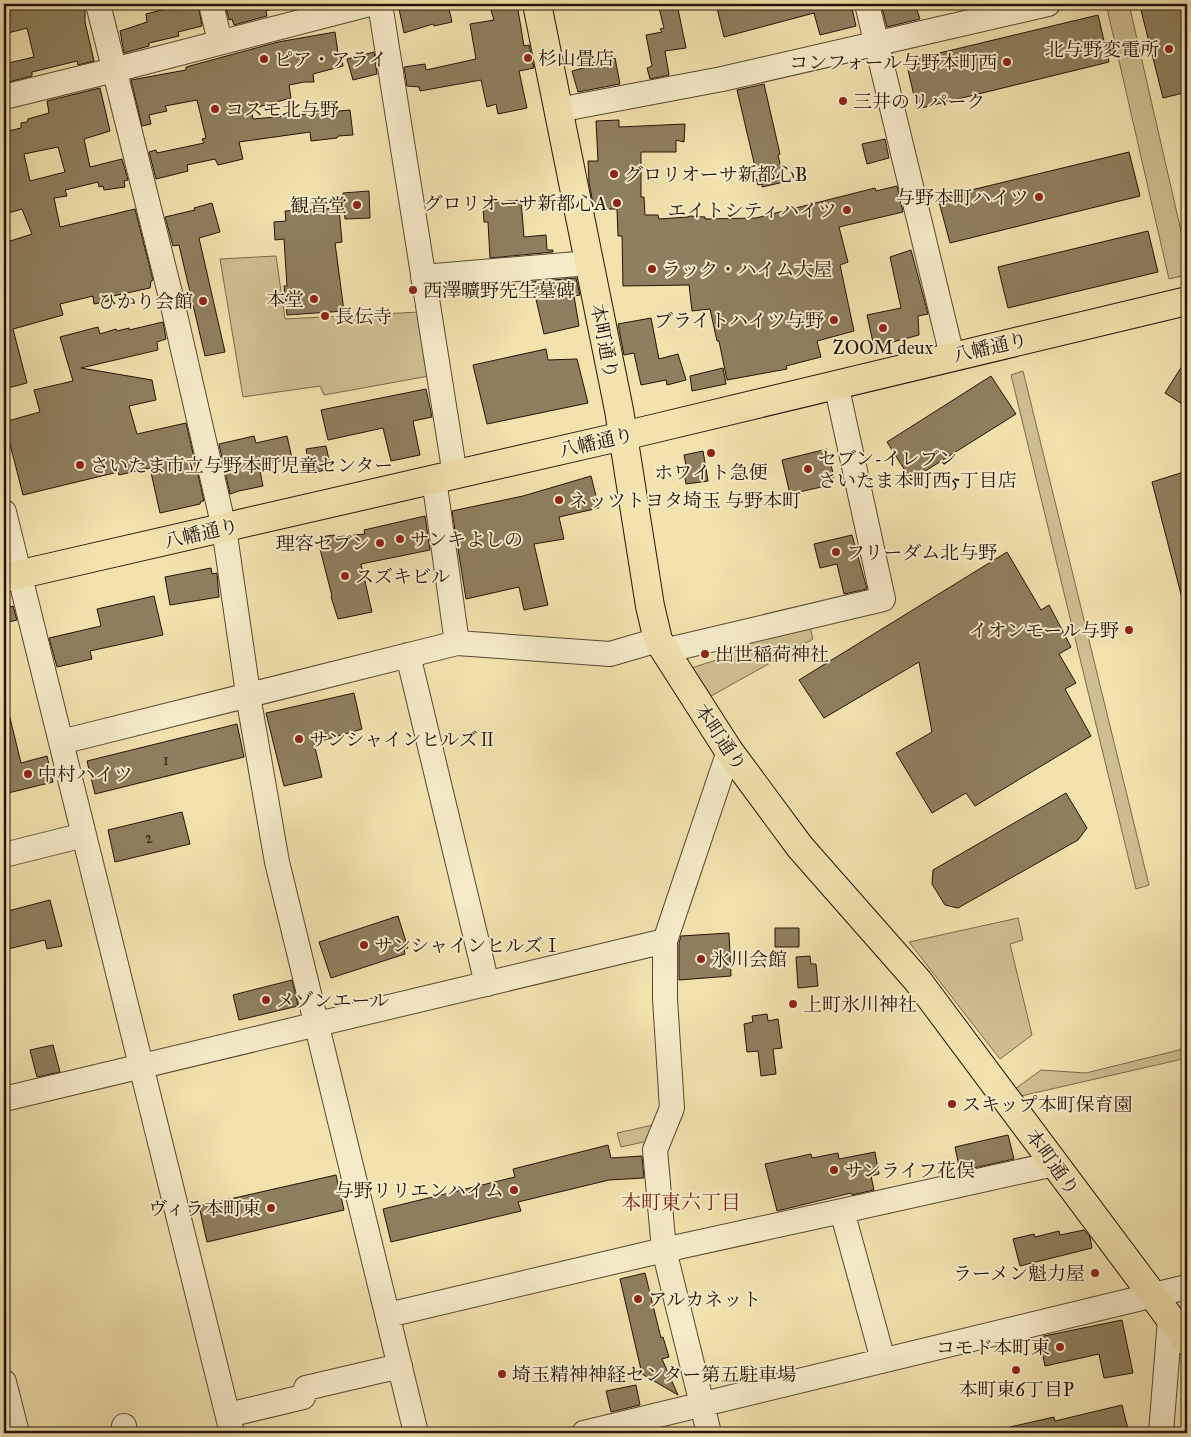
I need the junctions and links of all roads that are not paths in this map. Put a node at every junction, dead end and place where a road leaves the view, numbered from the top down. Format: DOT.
graph roads {
  1 [pos="98,4"];
  2 [pos="211,4"];
  3 [pos="370,4"];
  4 [pos="380,4"];
  5 [pos="537,4"];
  6 [pos="867,4"];
  7 [pos="1048,4"];
  8 [pos="220,42"];
  9 [pos="877,43"];
  10 [pos="114,70"];
  11 [pos="4,97"];
  12 [pos="558,110"];
  13 [pos="589,263"];
  14 [pos="423,277"];
  15 [pos="1187,301"];
  16 [pos="952,356"];
  17 [pos="836,384"];
  18 [pos="623,436"];
  19 [pos="445,477"];
  20 [pos="4,512"];
  21 [pos="224,528"];
  22 [pos="11,576"];
  23 [pos="457,643"];
  24 [pos="661,646"];
  25 [pos="408,656"];
  26 [pos="249,696"];
  27 [pos="61,742"];
  28 [pos="729,751"];
  29 [pos="84,836"];
  30 [pos="4,855"];
  31 [pos="665,941"];
  32 [pos="487,984"];
  33 [pos="318,1025"];
  34 [pos="141,1067"];
  35 [pos="4,1099"];
  36 [pos="1054,1164"];
  37 [pos="842,1211"];
  38 [pos="664,1250"];
  39 [pos="1187,1286"];
  40 [pos="1152,1295"];
  41 [pos="388,1315"];
  42 [pos="1170,1319"];
  43 [pos="1187,1341"];
  44 [pos="883,1360"];
  45 [pos="400,1366"];
  46 [pos="4,1382"];
  47 [pos="703,1405"];
  48 [pos="230,1424"];
  49 [pos="16,1433"];
  50 [pos="416,1433"];
  51 [pos="584,1433"];
  52 [pos="709,1433"];
  53 [pos="1161,1433"];
  1 -- 10 [label="street"];
  2 -- 8 [label="street"];
  3 -- 8 [label="street"];
  4 -- 14 [label="street"];
  5 -- 12 [label="main road, 本町通り"];
  6 -- 9 [label="street"];
  7 -- 9 [label="street"];
  8 -- 10 [label="street"];
  9 -- 12 [label="street"];
  9 -- 16 [label="street"];
  10 -- 11 [label="street"];
  10 -- 21 [label="street"];
  12 -- 13 [label="main road, 本町通り"];
  13 -- 14 [label="street"];
  13 -- 18 [label="main road, 本町通り"];
  14 -- 19 [label="street"];
  15 -- 16 [label="main road, 八幡通り"];
  16 -- 17 [label="main road, 八幡通り"];
  17 -- 18 [label="main road, 八幡通り"];
  17 -- 24 [label="street"];
  18 -- 19 [label="main road, 八幡通り"];
  18 -- 24 [label="main road, 本町通り"];
  19 -- 21 [label="main road, 八幡通り"];
  19 -- 23 [label="street"];
  20 -- 22 [label="street"];
  21 -- 22 [label="main road, 八幡通り"];
  21 -- 26 [label="street"];
  22 -- 27 [label="street"];
  23 -- 24 [label="street"];
  23 -- 25 [label="street"];
  24 -- 28 [label="main road, 本町通り"];
  25 -- 26 [label="street"];
  25 -- 32 [label="street"];
  26 -- 27 [label="street"];
  26 -- 33 [label="street"];
  27 -- 29 [label="street"];
  28 -- 31 [label="street"];
  28 -- 36 [label="main road, 本町通り"];
  29 -- 30 [label="street"];
  29 -- 34 [label="street"];
  31 -- 32 [label="street"];
  31 -- 38 [label="street"];
  32 -- 33 [label="street"];
  33 -- 34 [label="street"];
  33 -- 41 [label="street"];
  34 -- 35 [label="street"];
  34 -- 48 [label="street"];
  36 -- 37 [label="street"];
  36 -- 40 [label="main road, 本町通り"];
  37 -- 38 [label="street"];
  37 -- 44 [label="street"];
  38 -- 41 [label="street"];
  38 -- 47 [label="street"];
  39 -- 40 [label="street"];
  40 -- 42 [label="main road, 本町通り"];
  40 -- 44 [label="street"];
  41 -- 45 [label="street"];
  42 -- 43 [label="main road, 本町通り"];
  42 -- 53 [label="street"];
  44 -- 47 [label="street"];
  45 -- 48 [label="street"];
  45 -- 50 [label="street"];
  46 -- 49 [label="street"];
  47 -- 51 [label="street"];
  47 -- 52 [label="street"];
}
